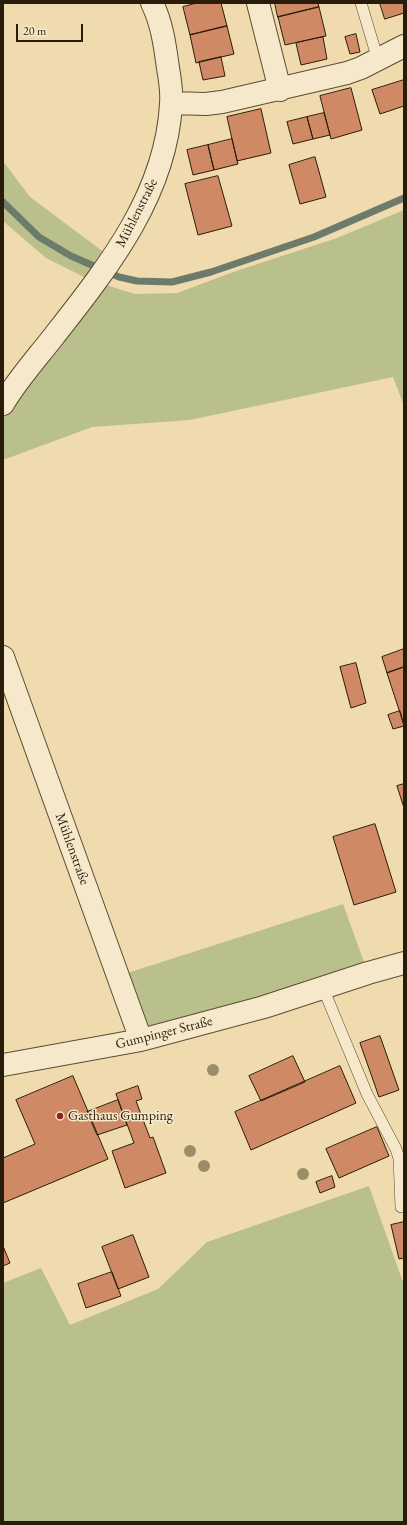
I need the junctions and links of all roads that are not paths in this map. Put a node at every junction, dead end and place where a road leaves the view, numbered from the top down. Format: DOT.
graph roads {
  1 [pos="152,3"];
  2 [pos="258,3"];
  3 [pos="361,3"];
  4 [pos="404,46"];
  5 [pos="378,60"];
  6 [pos="280,90"];
  7 [pos="172,103"];
  8 [pos="3,404"];
  9 [pos="3,657"];
  10 [pos="404,963"];
  11 [pos="323,988"];
  12 [pos="141,1040"];
  13 [pos="3,1065"];
  14 [pos="401,1207"];
  1 -- 7 [label="street, Mühlenstraße"];
  2 -- 6 [label="street"];
  3 -- 5 [label="lane"];
  4 -- 5 [label="street"];
  5 -- 6 [label="street"];
  6 -- 7 [label="street"];
  7 -- 8 [label="street, Mühlenstraße"];
  9 -- 12 [label="street, Mühlenstraße"];
  10 -- 11 [label="street, Gumpinger Straße"];
  11 -- 12 [label="street, Gumpinger Straße"];
  11 -- 14 [label="lane"];
  12 -- 13 [label="street, Gumpinger Straße"];
}
